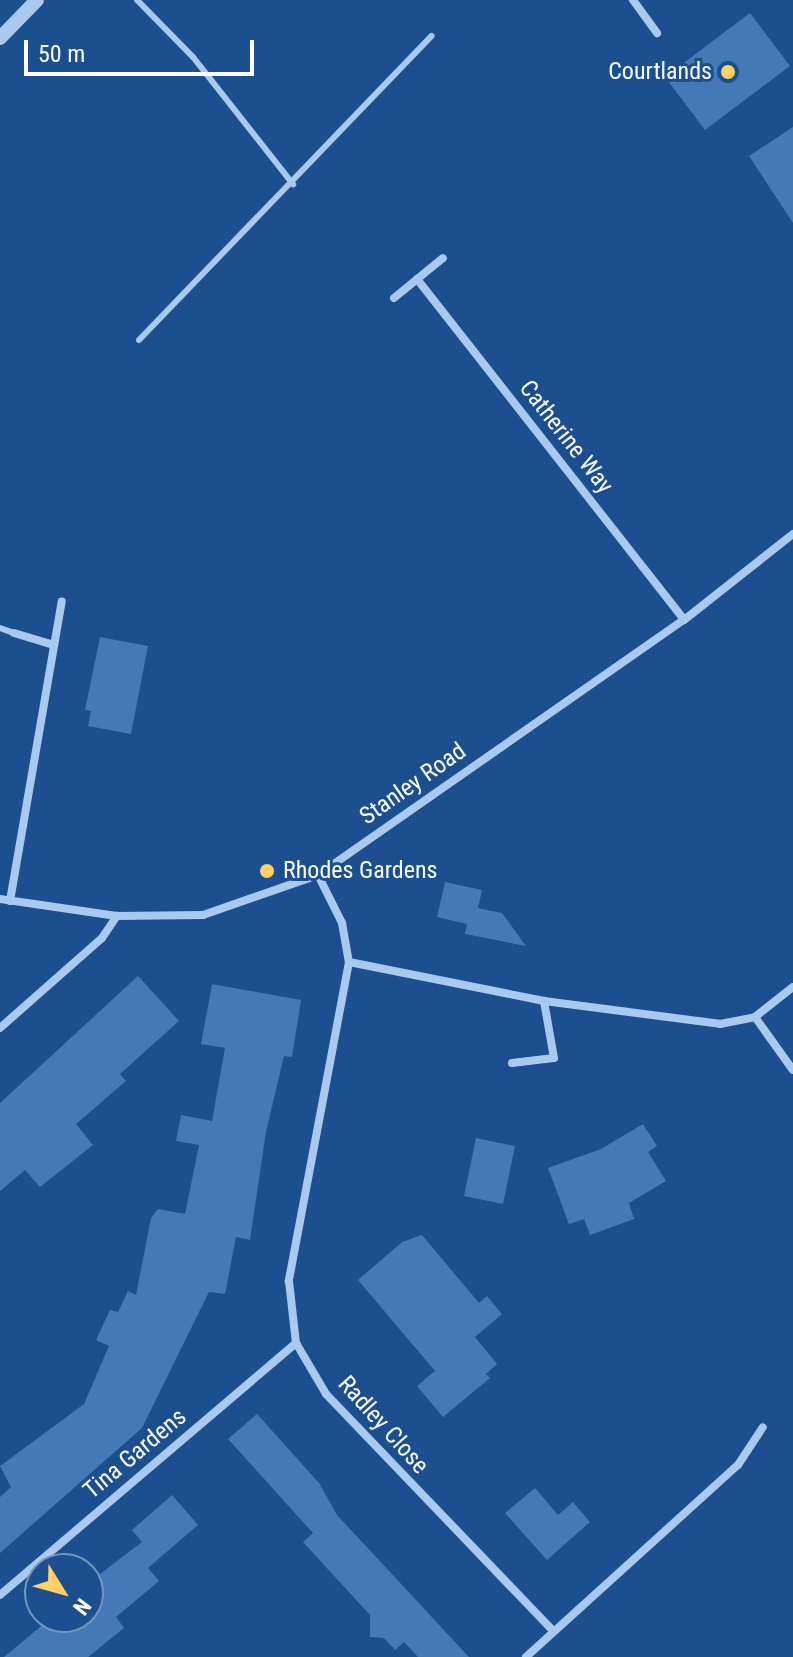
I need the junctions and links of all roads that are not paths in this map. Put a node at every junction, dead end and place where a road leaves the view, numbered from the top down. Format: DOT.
graph roads {
  1 [pos="37,0"];
  2 [pos="137,0"];
  3 [pos="633,0"];
  4 [pos="657,33"];
  5 [pos="432,36"];
  6 [pos="0,38"];
  7 [pos="293,184"];
  8 [pos="443,258"];
  9 [pos="417,279"];
  10 [pos="394,298"];
  11 [pos="139,340"];
  12 [pos="793,534"];
  13 [pos="62,601"];
  14 [pos="684,620"];
  15 [pos="0,628"];
  16 [pos="14,633"];
  17 [pos="54,645"];
  18 [pos="318,875"];
  19 [pos="5,900"];
  20 [pos="117,916"];
  21 [pos="349,962"];
  22 [pos="793,987"];
  23 [pos="544,1001"];
  24 [pos="755,1017"];
  25 [pos="0,1028"];
  26 [pos="512,1063"];
  27 [pos="793,1070"];
  28 [pos="296,1343"];
  29 [pos="763,1427"];
  30 [pos="0,1595"];
  31 [pos="553,1631"];
  32 [pos="526,1657"];
  1 -- 6 [label="street"];
  2 -- 7 [label="lane"];
  3 -- 4 [label="street"];
  5 -- 7 [label="lane"];
  7 -- 11 [label="lane"];
  8 -- 9 [label="street"];
  9 -- 10 [label="street"];
  9 -- 14 [label="street, Catherine Way"];
  12 -- 14 [label="street, Stanley Road"];
  13 -- 17 [label="street"];
  14 -- 18 [label="street, Stanley Road"];
  15 -- 16 [label="lane"];
  16 -- 17 [label="street"];
  17 -- 19 [label="street"];
  18 -- 20 [label="street, Stanley Road"];
  18 -- 21 [label="street"];
  19 -- 20 [label="street, Stanley Road"];
  20 -- 25 [label="street"];
  21 -- 23 [label="street"];
  21 -- 28 [label="street, Radley Close"];
  22 -- 24 [label="street"];
  23 -- 24 [label="street"];
  23 -- 26 [label="street"];
  24 -- 27 [label="street"];
  28 -- 30 [label="street, Tina Gardens"];
  28 -- 31 [label="street, Radley Close"];
  29 -- 31 [label="street"];
  31 -- 32 [label="street"];
}
